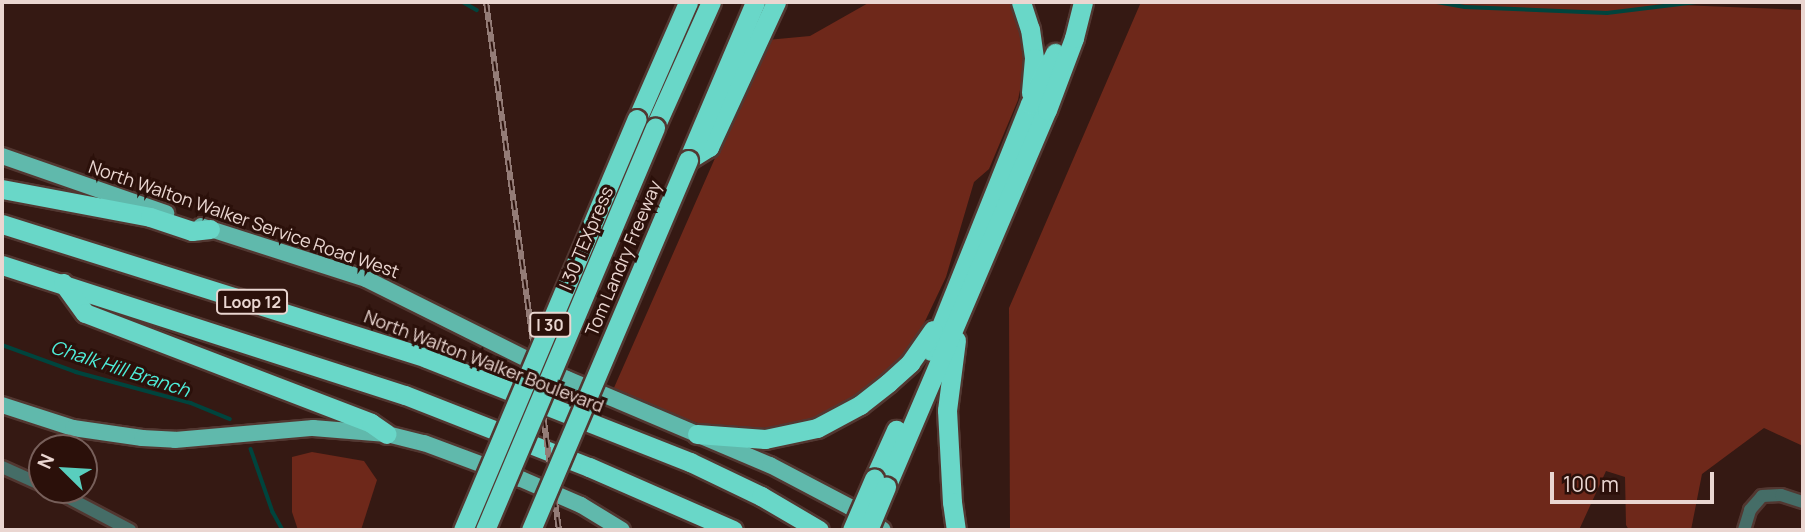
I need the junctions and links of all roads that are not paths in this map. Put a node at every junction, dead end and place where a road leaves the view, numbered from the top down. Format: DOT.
graph roads {
  1 [pos="688,2"];
  2 [pos="711,2"];
  3 [pos="755,2"];
  4 [pos="776,2"];
  5 [pos="1021,2"];
  6 [pos="1071,2"];
  7 [pos="1083,2"];
  8 [pos="1097,2"];
  9 [pos="1038,107"];
  10 [pos="697,150"];
  11 [pos="2,156"];
  12 [pos="2,189"];
  13 [pos="2,224"];
  14 [pos="210,229"];
  15 [pos="2,265"];
  16 [pos="63,283"];
  17 [pos="952,315"];
  18 [pos="2,405"];
  19 [pos="387,434"];
  20 [pos="697,434"];
  21 [pos="2,467"];
  22 [pos="28,479"];
  23 [pos="880,483"];
  24 [pos="1803,502"];
  25 [pos="81,504"];
  26 [pos="130,530"];
  27 [pos="463,530"];
  28 [pos="485,530"];
  29 [pos="531,530"];
  30 [pos="622,530"];
  31 [pos="733,530"];
  32 [pos="819,530"];
  33 [pos="852,530"];
  34 [pos="868,530"];
  35 [pos="884,530"];
  36 [pos="956,530"];
  37 [pos="1744,530"];
  1 -- 27 [label="highway, I 30, bridge"];
  2 -- 28 [label="highway, I 30 TEXpress, bridge"];
  3 -- 10 [label="highway, Tom Landry Freeway"];
  4 -- 10 [label="highway"];
  5 -- 9 [label="highway"];
  6 -- 9 [label="highway"];
  7 -- 9 [label="highway"];
  8 -- 9 [label="highway"];
  9 -- 17 [label="highway"];
  10 -- 29 [label="highway, Tom Landry Freeway, bridge"];
  11 -- 14 [label="main road, North Walton Walker Service Road West"];
  12 -- 14 [label="highway"];
  13 -- 32 [label="highway, North Walton Walker Boulevard / Loop 12"];
  14 -- 20 [label="main road, North Walton Walker Service Road West"];
  15 -- 16 [label="highway, Loop 12"];
  16 -- 19 [label="highway"];
  16 -- 31 [label="highway, Loop 12"];
  17 -- 20 [label="highway"];
  17 -- 23 [label="highway"];
  17 -- 36 [label="highway"];
  18 -- 19 [label="main road"];
  19 -- 30 [label="main road"];
  20 -- 35 [label="main road, North Walton Walker Service Road West"];
  21 -- 22 [label="street"];
  23 -- 33 [label="highway, bridge"];
  23 -- 34 [label="highway, bridge"];
  24 -- 37 [label="street"];
  25 -- 26 [label="street"];
}
